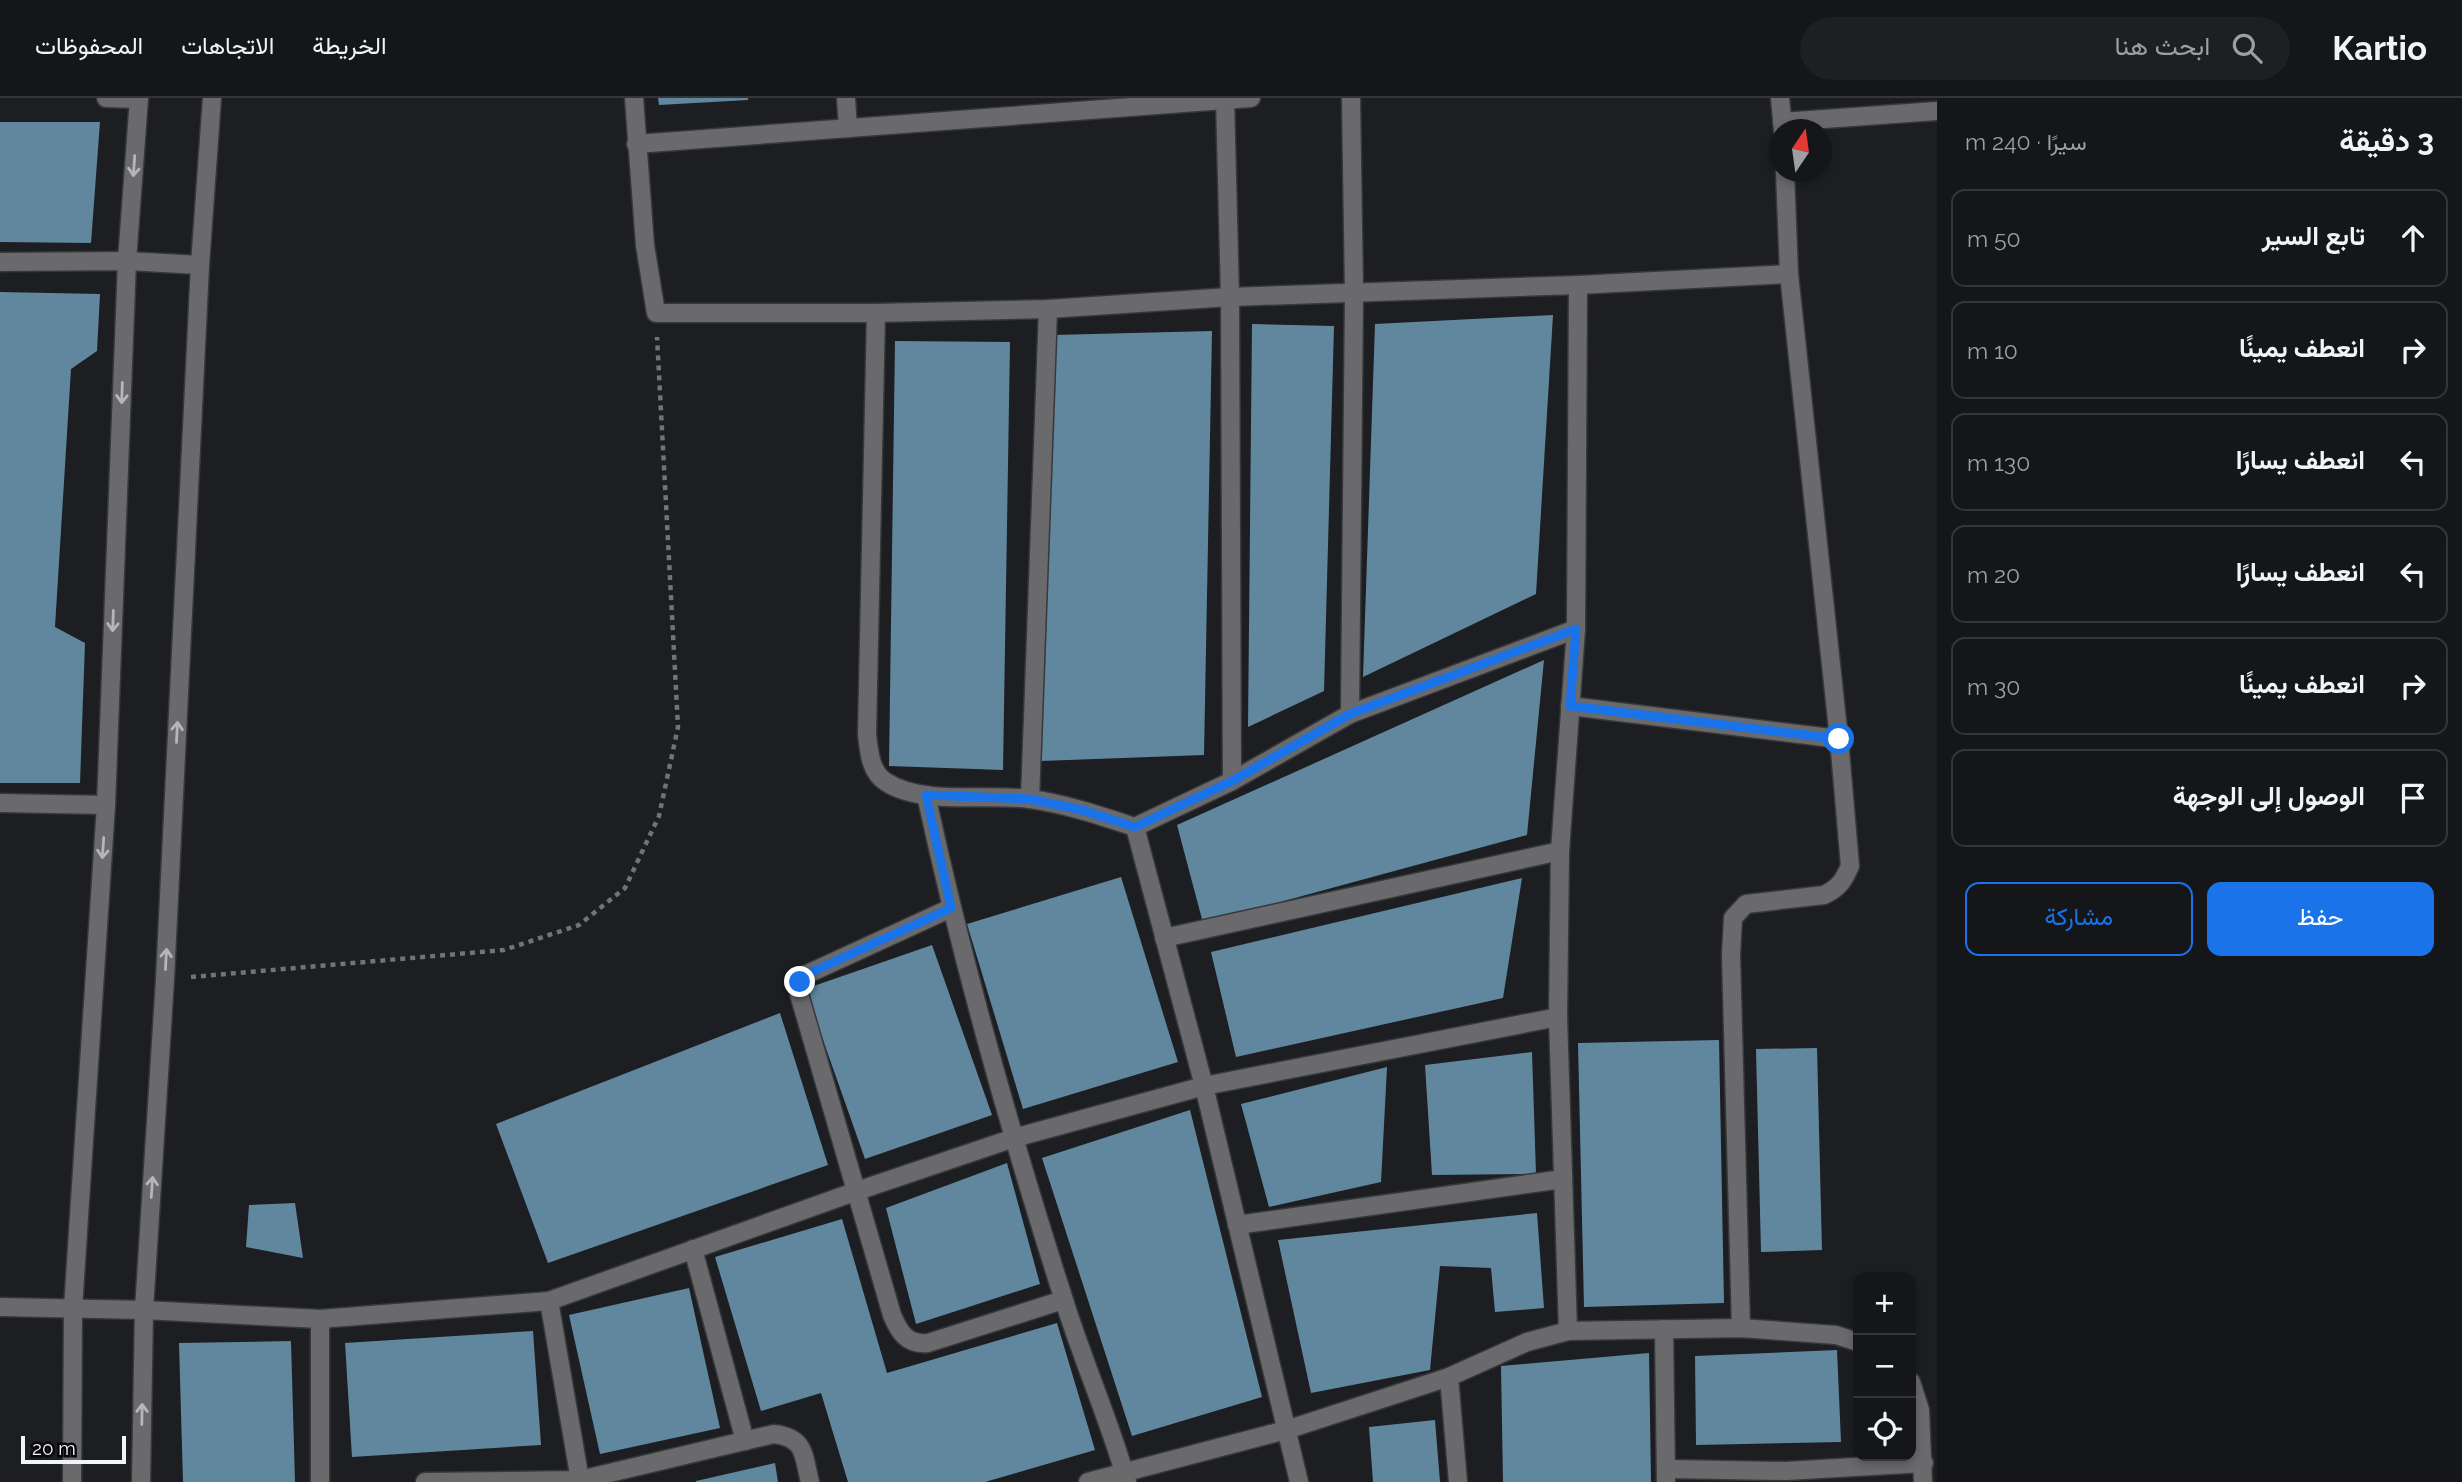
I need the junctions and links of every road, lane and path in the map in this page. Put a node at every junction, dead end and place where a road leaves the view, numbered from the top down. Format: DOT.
graph roads {
  1 [pos="106,98"];
  2 [pos="139,98"];
  3 [pos="212,98"];
  4 [pos="634,98"];
  5 [pos="846,98"];
  6 [pos="1251,98"];
  7 [pos="1351,98"];
  8 [pos="1780,98"];
  9 [pos="1225,99"];
  10 [pos="1032,106"];
  11 [pos="1937,111"];
  12 [pos="1782,119"];
  13 [pos="1832,121"];
  14 [pos="848,128"];
  15 [pos="636,144"];
  16 [pos="1784,182"];
  17 [pos="127,261"];
  18 [pos="0,262"];
  19 [pos="200,265"];
  20 [pos="1789,274"];
  21 [pos="1578,285"];
  22 [pos="1354,293"];
  23 [pos="1230,298"];
  24 [pos="1048,309"];
  25 [pos="656,313"];
  26 [pos="876,313"];
  27 [pos="1576,629"];
  28 [pos="1570,706"];
  29 [pos="1350,714"];
  30 [pos="1839,739"];
  31 [pos="1232,781"];
  32 [pos="926,795"];
  33 [pos="1030,799"];
  34 [pos="0,803"];
  35 [pos="106,805"];
  36 [pos="1135,827"];
  37 [pos="1560,851"];
  38 [pos="951,908"];
  39 [pos="1164,938"];
  40 [pos="165,979"];
  41 [pos="1558,1017"];
  42 [pos="1204,1086"];
  43 [pos="1014,1138"];
  44 [pos="1563,1179"];
  45 [pos="857,1191"];
  46 [pos="1237,1225"];
  47 [pos="693,1249"];
  48 [pos="1063,1300"];
  49 [pos="549,1301"];
  50 [pos="0,1307"];
  51 [pos="73,1308"];
  52 [pos="144,1310"];
  53 [pos="320,1319"];
  54 [pos="1741,1328"];
  55 [pos="1664,1329"];
  56 [pos="1568,1331"];
  57 [pos="1853,1340"];
  58 [pos="1449,1377"];
  59 [pos="1916,1390"];
  60 [pos="1929,1409"];
  61 [pos="1286,1430"];
  62 [pos="745,1440"];
  63 [pos="1924,1462"];
  64 [pos="1667,1475"];
  65 [pos="1126,1477"];
  66 [pos="580,1480"];
  67 [pos="72,1482"];
  68 [pos="141,1482"];
  69 [pos="320,1482"];
  70 [pos="425,1482"];
  71 [pos="810,1482"];
  72 [pos="1088,1482"];
  73 [pos="1299,1482"];
  74 [pos="1458,1482"];
  75 [pos="1923,1482"];
  1 -- 2 [label="street"];
  2 -- 17 [label="street, one-way"];
  3 -- 19 [label="street"];
  4 -- 15 [label="street"];
  5 -- 14 [label="street"];
  6 -- 9 [label="street"];
  7 -- 22 [label="street"];
  8 -- 12 [label="street"];
  9 -- 10 [label="street"];
  9 -- 23 [label="street"];
  10 -- 14 [label="street"];
  11 -- 13 [label="street"];
  14 -- 15 [label="street"];
  15 -- 25 [label="street"];
  16 -- 20 [label="street"];
  17 -- 18 [label="street"];
  17 -- 19 [label="street"];
  17 -- 35 [label="street, one-way"];
  40 -- 19 [label="street, one-way"];
  20 -- 21 [label="street"];
  20 -- 30 [label="street"];
  21 -- 22 [label="street"];
  21 -- 27 [label="street"];
  22 -- 23 [label="street"];
  22 -- 29 [label="street"];
  23 -- 24 [label="street"];
  23 -- 31 [label="street"];
  24 -- 26 [label="street"];
  24 -- 33 [label="street"];
  25 -- 26 [label="street"];
  25 -- 40 [label="path"];
  26 -- 32 [label="street"];
  27 -- 28 [label="street"];
  27 -- 29 [label="street"];
  28 -- 30 [label="street"];
  28 -- 37 [label="street"];
  29 -- 31 [label="street"];
  30 -- 54 [label="street"];
  31 -- 36 [label="street"];
  32 -- 33 [label="street"];
  32 -- 38 [label="street"];
  33 -- 36 [label="street"];
  34 -- 35 [label="street"];
  35 -- 51 [label="street, one-way"];
  36 -- 39 [label="street"];
  37 -- 39 [label="street"];
  37 -- 41 [label="street"];
  38 -- 43 [label="street"];
  38 -- 45 [label="street"];
  39 -- 42 [label="street"];
  52 -- 40 [label="street, one-way"];
  41 -- 42 [label="street"];
  41 -- 44 [label="street"];
  42 -- 43 [label="street"];
  42 -- 46 [label="street"];
  43 -- 45 [label="street"];
  43 -- 48 [label="street"];
  44 -- 46 [label="street"];
  44 -- 56 [label="street"];
  45 -- 47 [label="street"];
  45 -- 48 [label="street"];
  46 -- 61 [label="street"];
  47 -- 49 [label="street"];
  47 -- 62 [label="street"];
  48 -- 65 [label="street"];
  49 -- 53 [label="street"];
  49 -- 66 [label="street"];
  50 -- 51 [label="street"];
  51 -- 52 [label="street"];
  51 -- 67 [label="street"];
  52 -- 53 [label="street"];
  68 -- 52 [label="street, one-way"];
  53 -- 69 [label="street"];
  54 -- 55 [label="street"];
  54 -- 57 [label="street"];
  55 -- 56 [label="street"];
  55 -- 64 [label="street"];
  56 -- 58 [label="street"];
  58 -- 61 [label="street"];
  58 -- 74 [label="street"];
  59 -- 60 [label="street"];
  60 -- 63 [label="street"];
  61 -- 65 [label="street"];
  61 -- 73 [label="street"];
  62 -- 66 [label="street"];
  62 -- 71 [label="street"];
  63 -- 64 [label="street"];
  63 -- 75 [label="street"];
  65 -- 72 [label="street"];
  66 -- 70 [label="street"];
}
